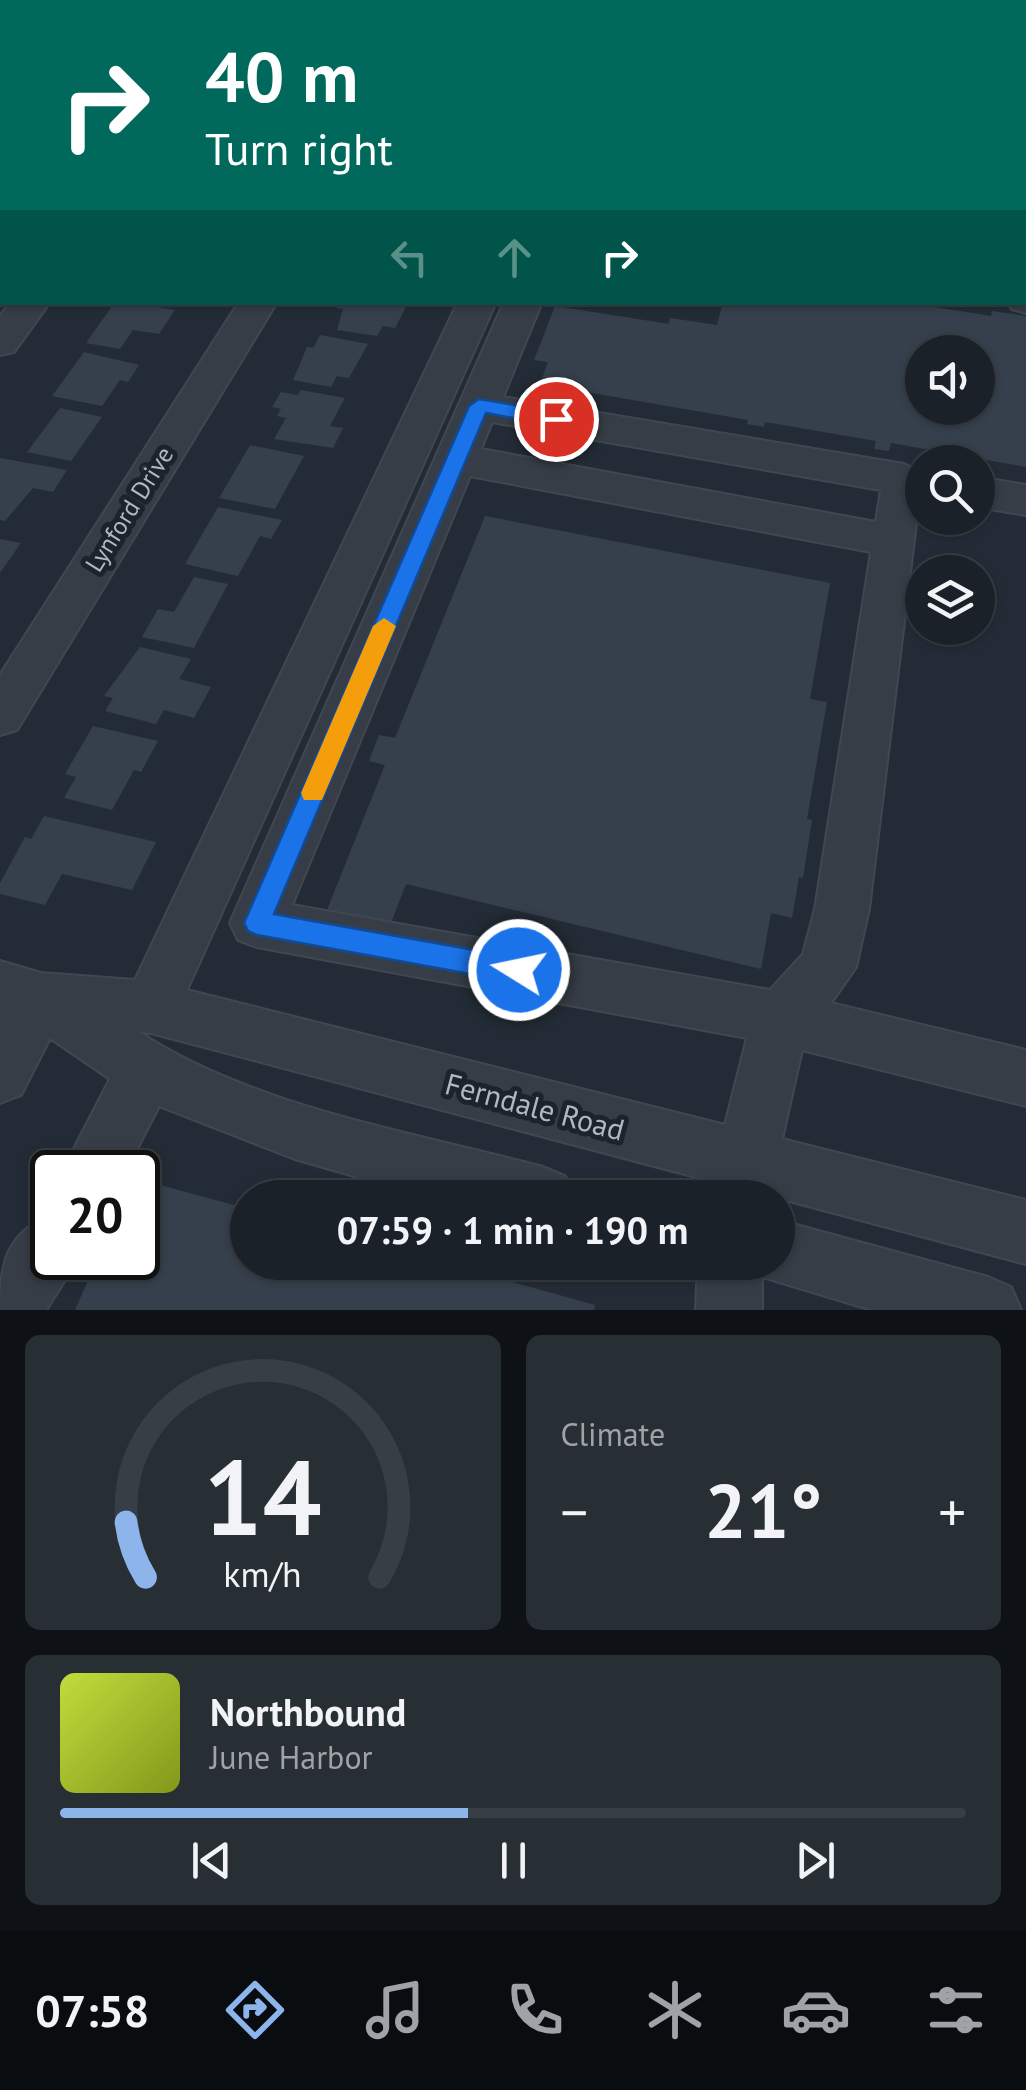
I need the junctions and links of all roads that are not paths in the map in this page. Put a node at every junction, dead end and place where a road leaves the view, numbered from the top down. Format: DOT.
graph roads {
  1 [pos="29,305"];
  2 [pos="256,305"];
  3 [pos="476,305"];
  4 [pos="522,305"];
  5 [pos="0,343"];
  6 [pos="479,406"];
  7 [pos="456,459"];
  8 [pos="905,480"];
  9 [pos="995,495"];
  10 [pos="1026,500"];
  11 [pos="905,508"];
  12 [pos="895,541"];
  13 [pos="0,716"];
  14 [pos="20,993"];
  15 [pos="151,1006"];
  16 [pos="781,1018"];
  17 [pos="146,1070"];
  18 [pos="0,1075"];
  19 [pos="1026,1078"];
  20 [pos="104,1150"];
  21 [pos="740,1179"];
  22 [pos="477,1180"];
  23 [pos="1026,1232"];
  24 [pos="795,1259"];
  25 [pos="30,1277"];
  26 [pos="729,1280"];
  27 [pos="884,1296"];
  28 [pos="7,1310"];
  29 [pos="728,1310"];
  30 [pos="988,1310"];
  1 -- 5 [label="street"];
  2 -- 13 [label="street, Lynford Drive"];
  3 -- 15 [label="street"];
  4 -- 6 [label="street"];
  6 -- 7 [label="street"];
  6 -- 8 [label="street"];
  7 -- 12 [label="street"];
  7 -- 16 [label="street"];
  9 -- 10 [label="street"];
  11 -- 12 [label="street"];
  12 -- 16 [label="street"];
  14 -- 15 [label="street, Ferndale Road"];
  14 -- 17 [label="street"];
  14 -- 18 [label="street"];
  15 -- 21 [label="street, Ferndale Road"];
  16 -- 19 [label="street"];
  16 -- 21 [label="street"];
  17 -- 20 [label="street"];
  17 -- 22 [label="street"];
  21 -- 23 [label="street, Ferndale Road"];
  24 -- 27 [label="street"];
  25 -- 28 [label="street"];
  26 -- 29 [label="street"];
  27 -- 30 [label="street"];
}
